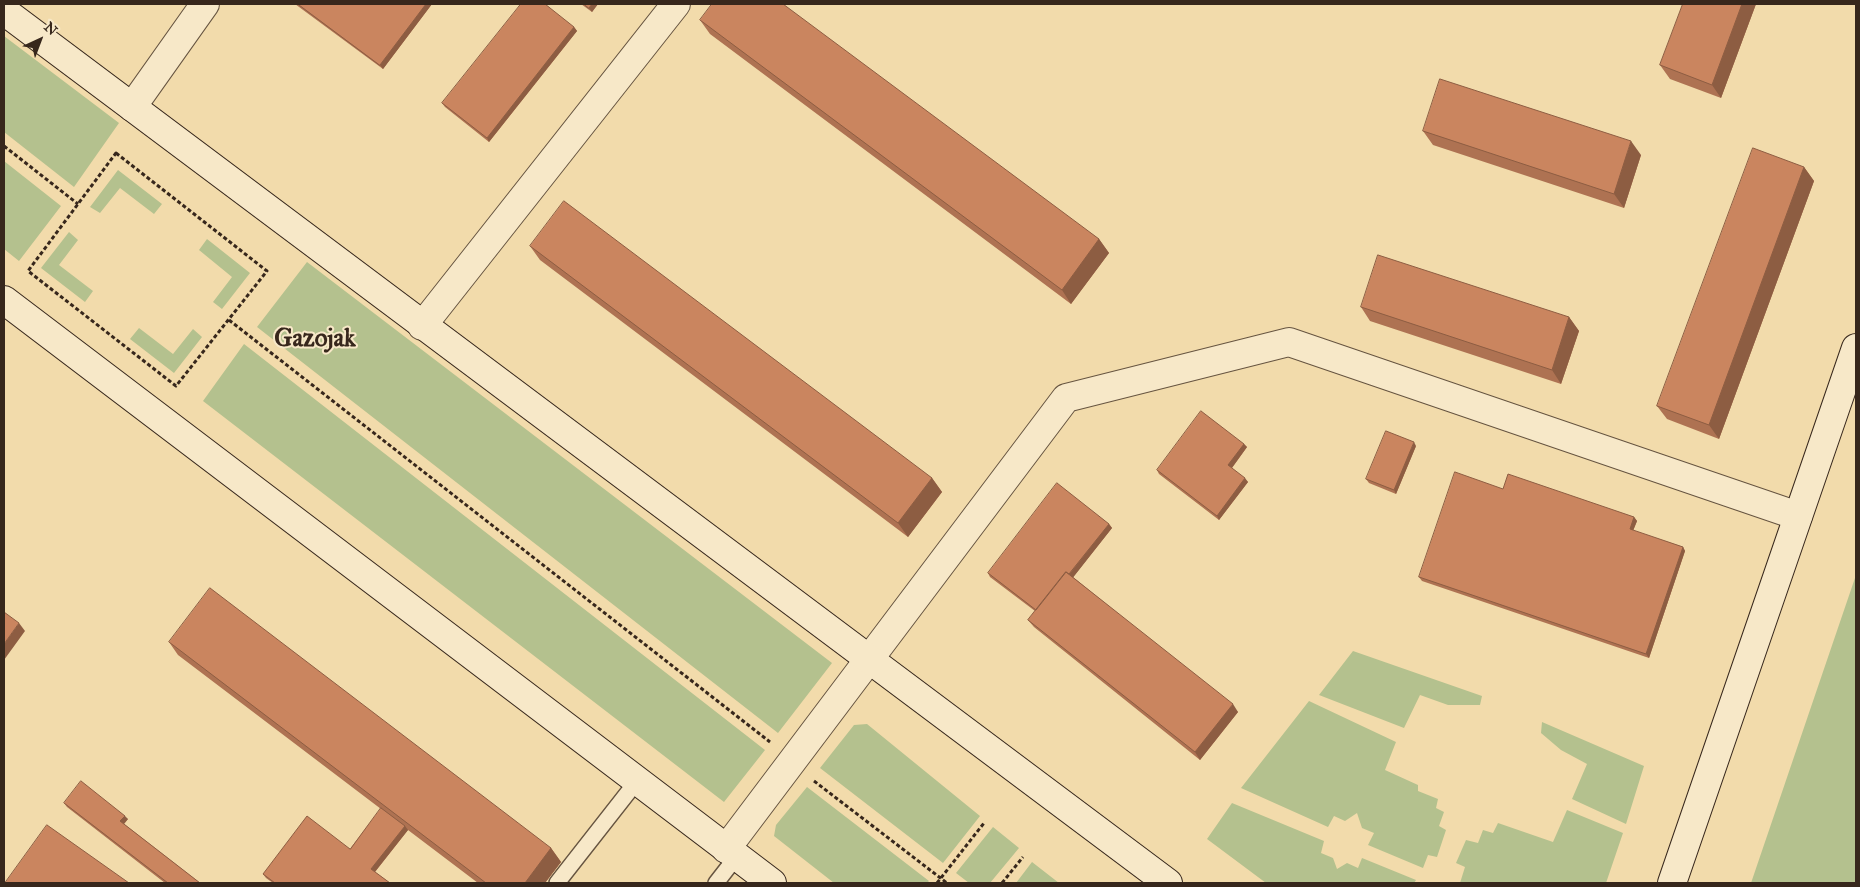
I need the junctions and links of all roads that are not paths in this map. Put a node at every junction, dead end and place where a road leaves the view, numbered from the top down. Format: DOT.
graph roads {
  1 [pos="205,4"];
  2 [pos="676,4"];
  3 [pos="4,11"];
  4 [pos="132,107"];
  5 [pos="4,300"];
  6 [pos="422,326"];
  7 [pos="1856,348"];
  8 [pos="1798,516"];
  9 [pos="869,660"];
  10 [pos="637,781"];
  11 [pos="731,852"];
  12 [pos="557,883"];
  13 [pos="716,883"];
  14 [pos="772,883"];
  15 [pos="1168,883"];
  16 [pos="1672,883"];
  1 -- 4 [label="street"];
  2 -- 6 [label="street"];
  3 -- 4 [label="street"];
  4 -- 6 [label="street"];
  5 -- 10 [label="street"];
  6 -- 9 [label="street"];
  7 -- 8 [label="street"];
  8 -- 9 [label="street"];
  8 -- 16 [label="street"];
  9 -- 11 [label="street"];
  9 -- 15 [label="street"];
  10 -- 11 [label="street"];
  10 -- 12 [label="lane"];
  11 -- 13 [label="lane"];
  11 -- 14 [label="street"];
}
